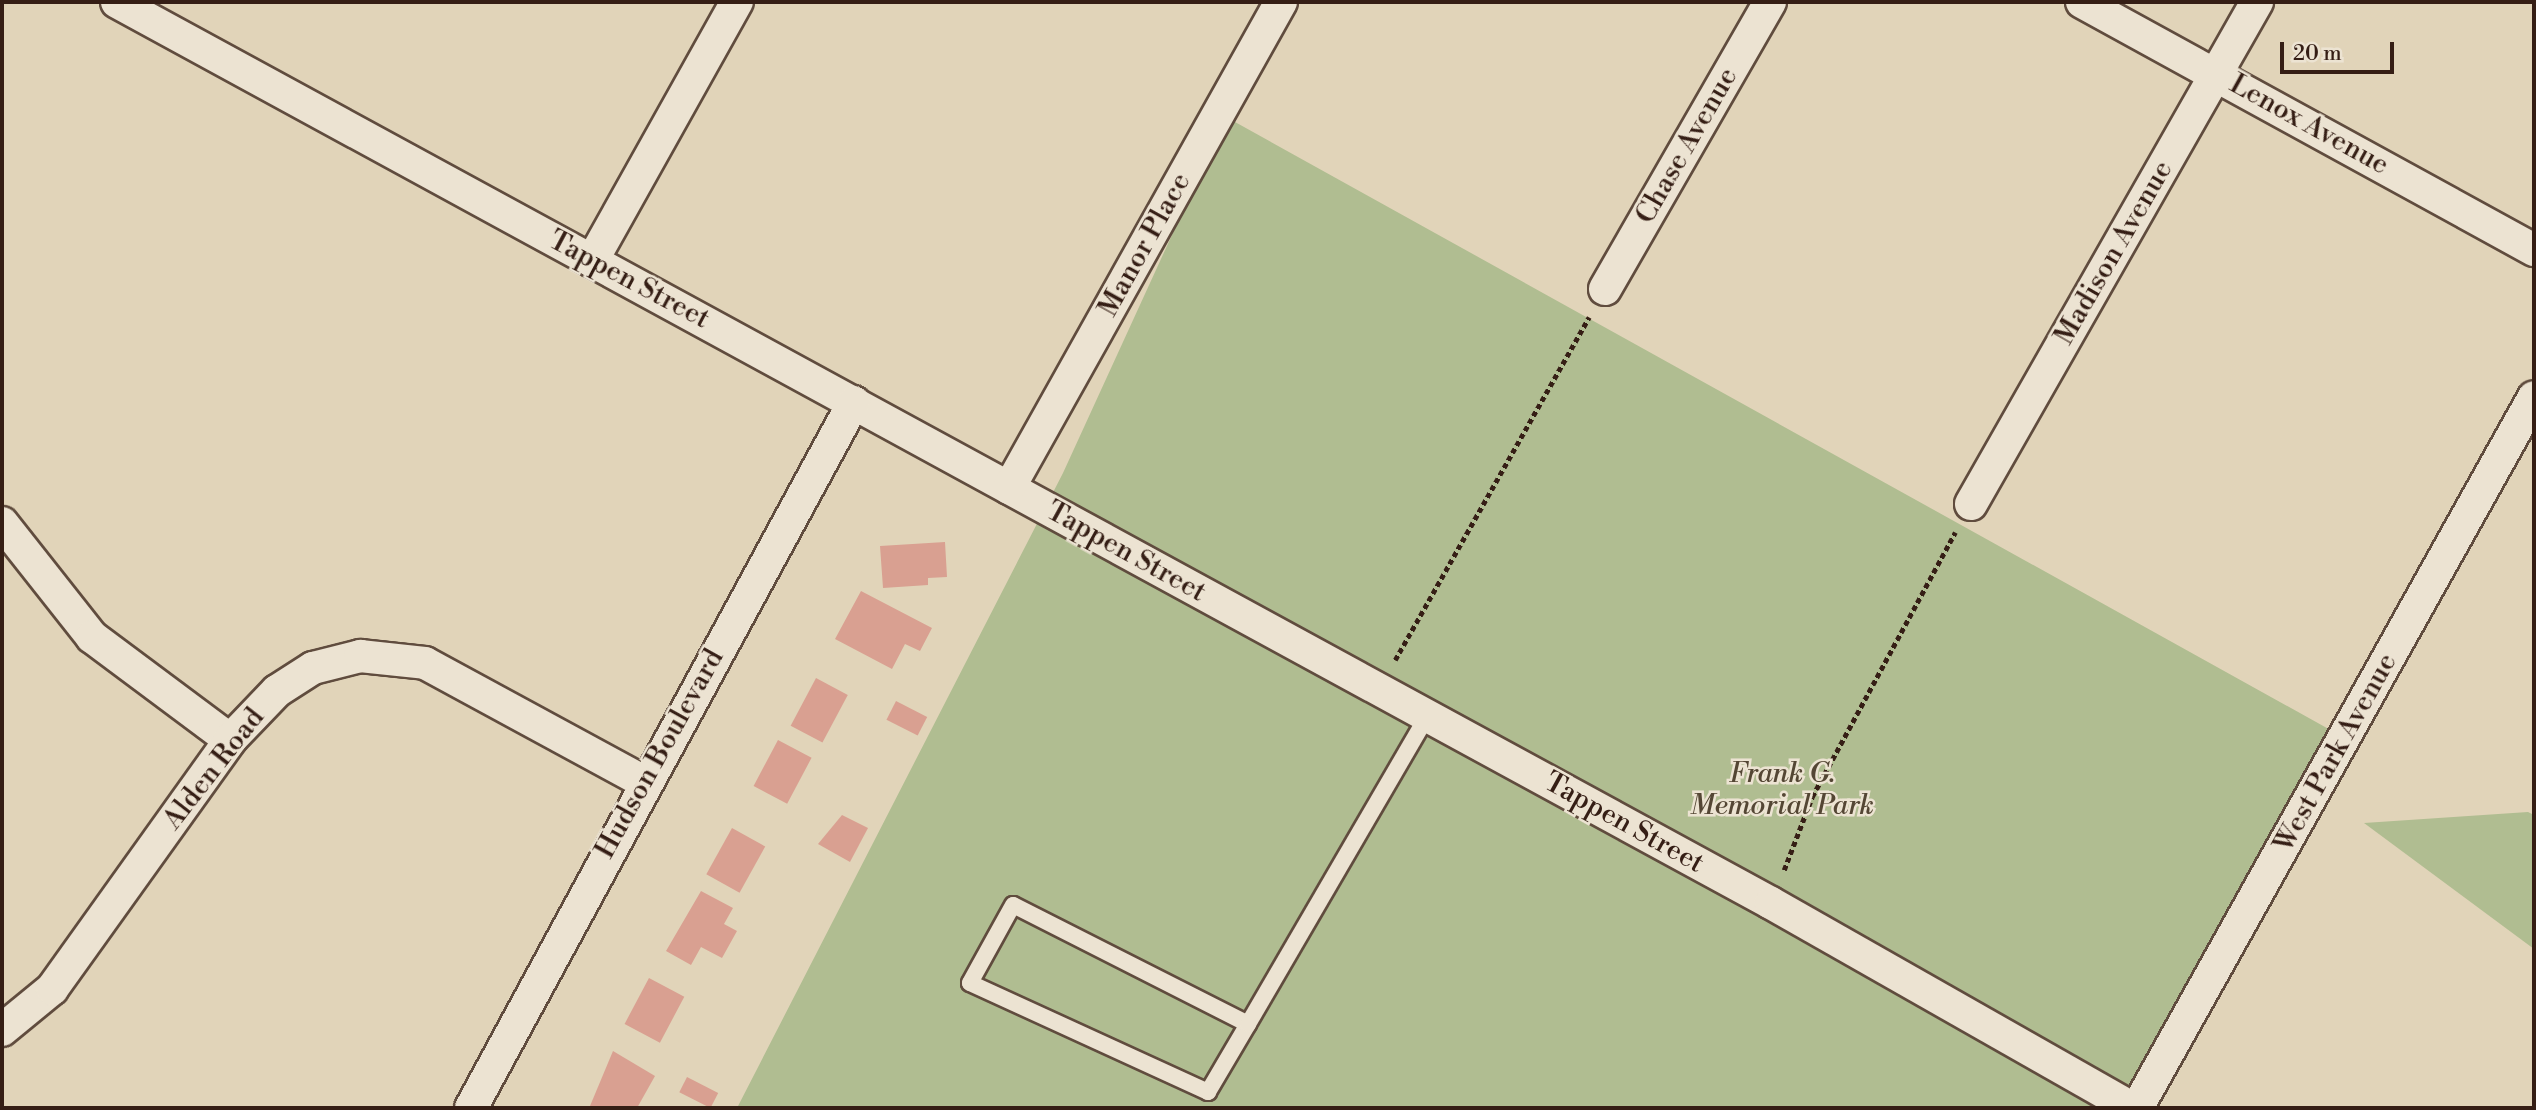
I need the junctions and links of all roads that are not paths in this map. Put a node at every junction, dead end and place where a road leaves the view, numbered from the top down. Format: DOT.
graph roads {
  1 [pos="117,2"];
  2 [pos="737,2"];
  3 [pos="1281,2"];
  4 [pos="1770,2"];
  5 [pos="2082,2"];
  6 [pos="2257,2"];
  7 [pos="2216,74"];
  8 [pos="2534,250"];
  9 [pos="592,261"];
  10 [pos="1605,289"];
  11 [pos="2534,397"];
  12 [pos="854,402"];
  13 [pos="1009,488"];
  14 [pos="1970,503"];
  15 [pos="2,523"];
  16 [pos="1427,716"];
  17 [pos="230,740"];
  18 [pos="644,782"];
  19 [pos="1248,1024"];
  20 [pos="2,1030"];
  21 [pos="471,1108"];
  22 [pos="2132,1108"];
  23 [pos="2137,1108"];
  1 -- 9 [label="street, Tappen Street"];
  2 -- 9 [label="street"];
  3 -- 13 [label="street, Manor Place"];
  4 -- 10 [label="street, Chase Avenue"];
  5 -- 7 [label="street, Lenox Avenue"];
  6 -- 7 [label="street, Madison Avenue"];
  7 -- 8 [label="street, Lenox Avenue"];
  7 -- 14 [label="street, Madison Avenue"];
  9 -- 12 [label="street, Tappen Street"];
  11 -- 23 [label="street, West Park Avenue"];
  12 -- 13 [label="street, Tappen Street"];
  12 -- 18 [label="street, Hudson Boulevard"];
  13 -- 16 [label="street, Tappen Street"];
  15 -- 17 [label="street"];
  16 -- 19 [label="lane"];
  16 -- 22 [label="street, Tappen Street"];
  17 -- 18 [label="street, Alden Road"];
  17 -- 20 [label="street, Alden Road"];
  18 -- 21 [label="street, Hudson Boulevard"];
  19 -- 19 [label="lane"];
}
